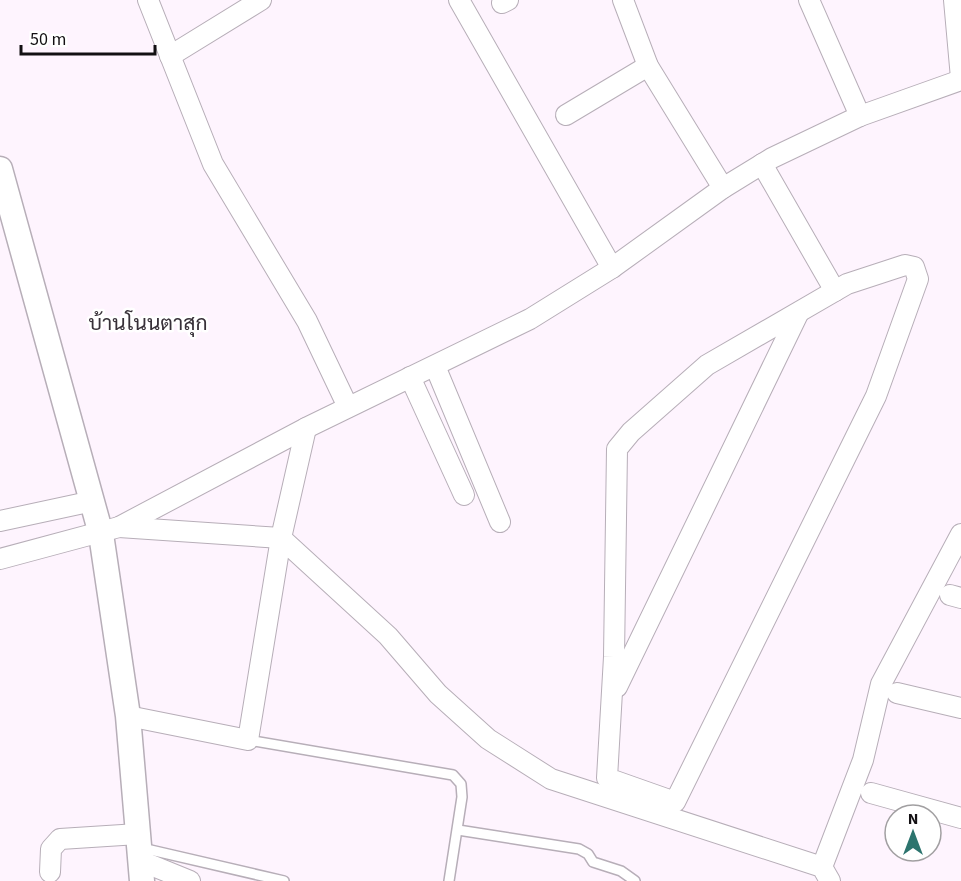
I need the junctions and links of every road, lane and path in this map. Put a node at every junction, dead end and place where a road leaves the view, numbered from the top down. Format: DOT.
graph roads {
  1 [pos="148,0"];
  2 [pos="261,0"];
  3 [pos="459,0"];
  4 [pos="623,0"];
  5 [pos="809,0"];
  6 [pos="954,0"];
  7 [pos="170,56"];
  8 [pos="648,66"];
  9 [pos="961,79"];
  10 [pos="566,115"];
  11 [pos="860,116"];
  12 [pos="762,164"];
  13 [pos="0,169"];
  14 [pos="723,188"];
  15 [pos="612,268"];
  16 [pos="835,291"];
  17 [pos="798,314"];
  18 [pos="435,366"];
  19 [pos="410,377"];
  20 [pos="348,407"];
  21 [pos="306,428"];
  22 [pos="464,495"];
  23 [pos="93,501"];
  24 [pos="0,521"];
  25 [pos="500,522"];
  26 [pos="110,530"];
  27 [pos="961,534"];
  28 [pos="281,538"];
  29 [pos="0,559"];
  30 [pos="897,693"];
  31 [pos="612,697"];
  32 [pos="961,708"];
  33 [pos="128,716"];
  34 [pos="248,740"];
  35 [pos="871,793"];
  36 [pos="961,818"];
  37 [pos="458,830"];
  38 [pos="140,856"];
  39 [pos="50,872"];
  40 [pos="826,874"];
  41 [pos="190,881"];
  42 [pos="284,881"];
  43 [pos="449,881"];
  44 [pos="635,881"];
  1 -- 7 [label="street"];
  2 -- 7 [label="street"];
  3 -- 15 [label="street"];
  4 -- 8 [label="street"];
  5 -- 11 [label="street"];
  6 -- 9 [label="street"];
  7 -- 20 [label="street"];
  8 -- 10 [label="street"];
  8 -- 14 [label="street"];
  9 -- 11 [label="street"];
  11 -- 12 [label="street"];
  12 -- 14 [label="street"];
  12 -- 16 [label="street"];
  13 -- 23 [label="street"];
  14 -- 15 [label="street"];
  15 -- 18 [label="street"];
  16 -- 17 [label="street"];
  16 -- 31 [label="street"];
  17 -- 31 [label="street"];
  17 -- 31 [label="street"];
  18 -- 19 [label="street"];
  18 -- 25 [label="street"];
  19 -- 20 [label="street"];
  19 -- 22 [label="street"];
  20 -- 21 [label="street"];
  21 -- 26 [label="street"];
  21 -- 28 [label="street"];
  23 -- 24 [label="street"];
  23 -- 26 [label="street"];
  26 -- 28 [label="street"];
  26 -- 29 [label="street"];
  26 -- 33 [label="street"];
  27 -- 40 [label="street"];
  28 -- 34 [label="street"];
  28 -- 40 [label="street"];
  30 -- 32 [label="street"];
  33 -- 34 [label="street"];
  33 -- 38 [label="street"];
  34 -- 37 [label="lane"];
  35 -- 36 [label="street"];
  37 -- 43 [label="lane"];
  37 -- 44 [label="lane"];
  38 -- 39 [label="street"];
  38 -- 41 [label="street"];
  38 -- 42 [label="lane"];
}
